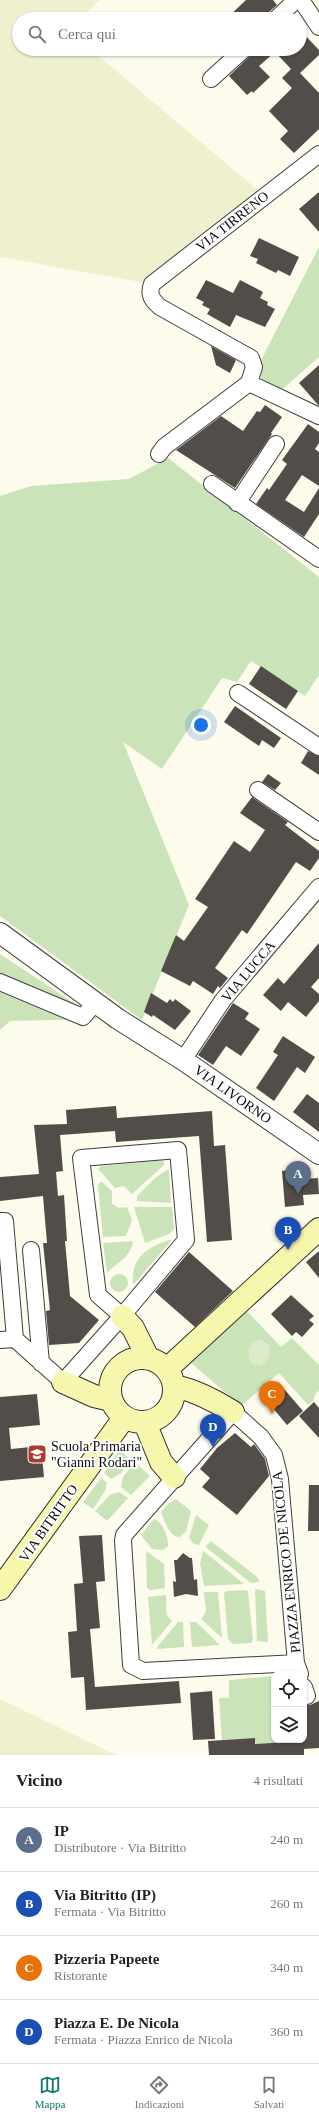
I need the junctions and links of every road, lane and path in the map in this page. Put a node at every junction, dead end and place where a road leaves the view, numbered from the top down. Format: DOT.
graph roads {
  1 [pos="296,0"];
  2 [pos="301,0"];
  3 [pos="283,12"];
  4 [pos="319,27"];
  5 [pos="236,56"];
  6 [pos="211,79"];
  7 [pos="319,154"];
  8 [pos="249,383"];
  9 [pos="319,416"];
  10 [pos="276,444"];
  11 [pos="159,454"];
  12 [pos="212,484"];
  13 [pos="237,502"];
  14 [pos="318,557"];
  15 [pos="238,693"];
  16 [pos="319,747"];
  17 [pos="258,790"];
  18 [pos="319,832"];
  19 [pos="319,887"];
  20 [pos="0,933"];
  21 [pos="0,982"];
  22 [pos="95,1002"];
  23 [pos="184,1060"];
  24 [pos="319,1154"];
  25 [pos="0,1221"];
  26 [pos="319,1229"];
  27 [pos="32,1250"];
  28 [pos="122,1316"];
  29 [pos="7,1340"];
  30 [pos="148,1358"];
  31 [pos="41,1362"];
  32 [pos="171,1377"];
  33 [pos="62,1382"];
  34 [pos="111,1400"];
  35 [pos="233,1412"];
  36 [pos="134,1420"];
  37 [pos="174,1477"];
  38 [pos="0,1590"];
  39 [pos="298,1668"];
  1 -- 3 [label="street"];
  2 -- 4 [label="street"];
  5 -- 6 [label="street"];
  7 -- 8 [label="street, VIA TIRRENO"];
  8 -- 9 [label="street"];
  8 -- 11 [label="street"];
  10 -- 13 [label="street"];
  12 -- 13 [label="street"];
  13 -- 14 [label="street"];
  15 -- 16 [label="street"];
  17 -- 18 [label="street"];
  19 -- 23 [label="street, VIA LUCCA"];
  20 -- 22 [label="street, VIA LIVORNO"];
  21 -- 22 [label="street"];
  22 -- 23 [label="street, VIA LIVORNO"];
  23 -- 24 [label="street, VIA LIVORNO"];
  25 -- 29 [label="street"];
  26 -- 32 [label="main road"];
  27 -- 31 [label="street"];
  28 -- 28 [label="street"];
  28 -- 30 [label="main road"];
  28 -- 33 [label="street"];
  29 -- 31 [label="street"];
  30 -- 32 [label="main road"];
  30 -- 34 [label="main road"];
  31 -- 33 [label="street"];
  32 -- 35 [label="main road"];
  32 -- 36 [label="main road"];
  33 -- 34 [label="main road"];
  34 -- 36 [label="main road"];
  35 -- 37 [label="street, PIAZZA ENRICO DE NICOLA"];
  35 -- 39 [label="street, PIAZZA ENRICO DE NICOLA"];
  36 -- 37 [label="main road"];
  36 -- 38 [label="main road, VIA BITRITTO"];
  37 -- 39 [label="street, PIAZZA ENRICO DE NICOLA"];
}
